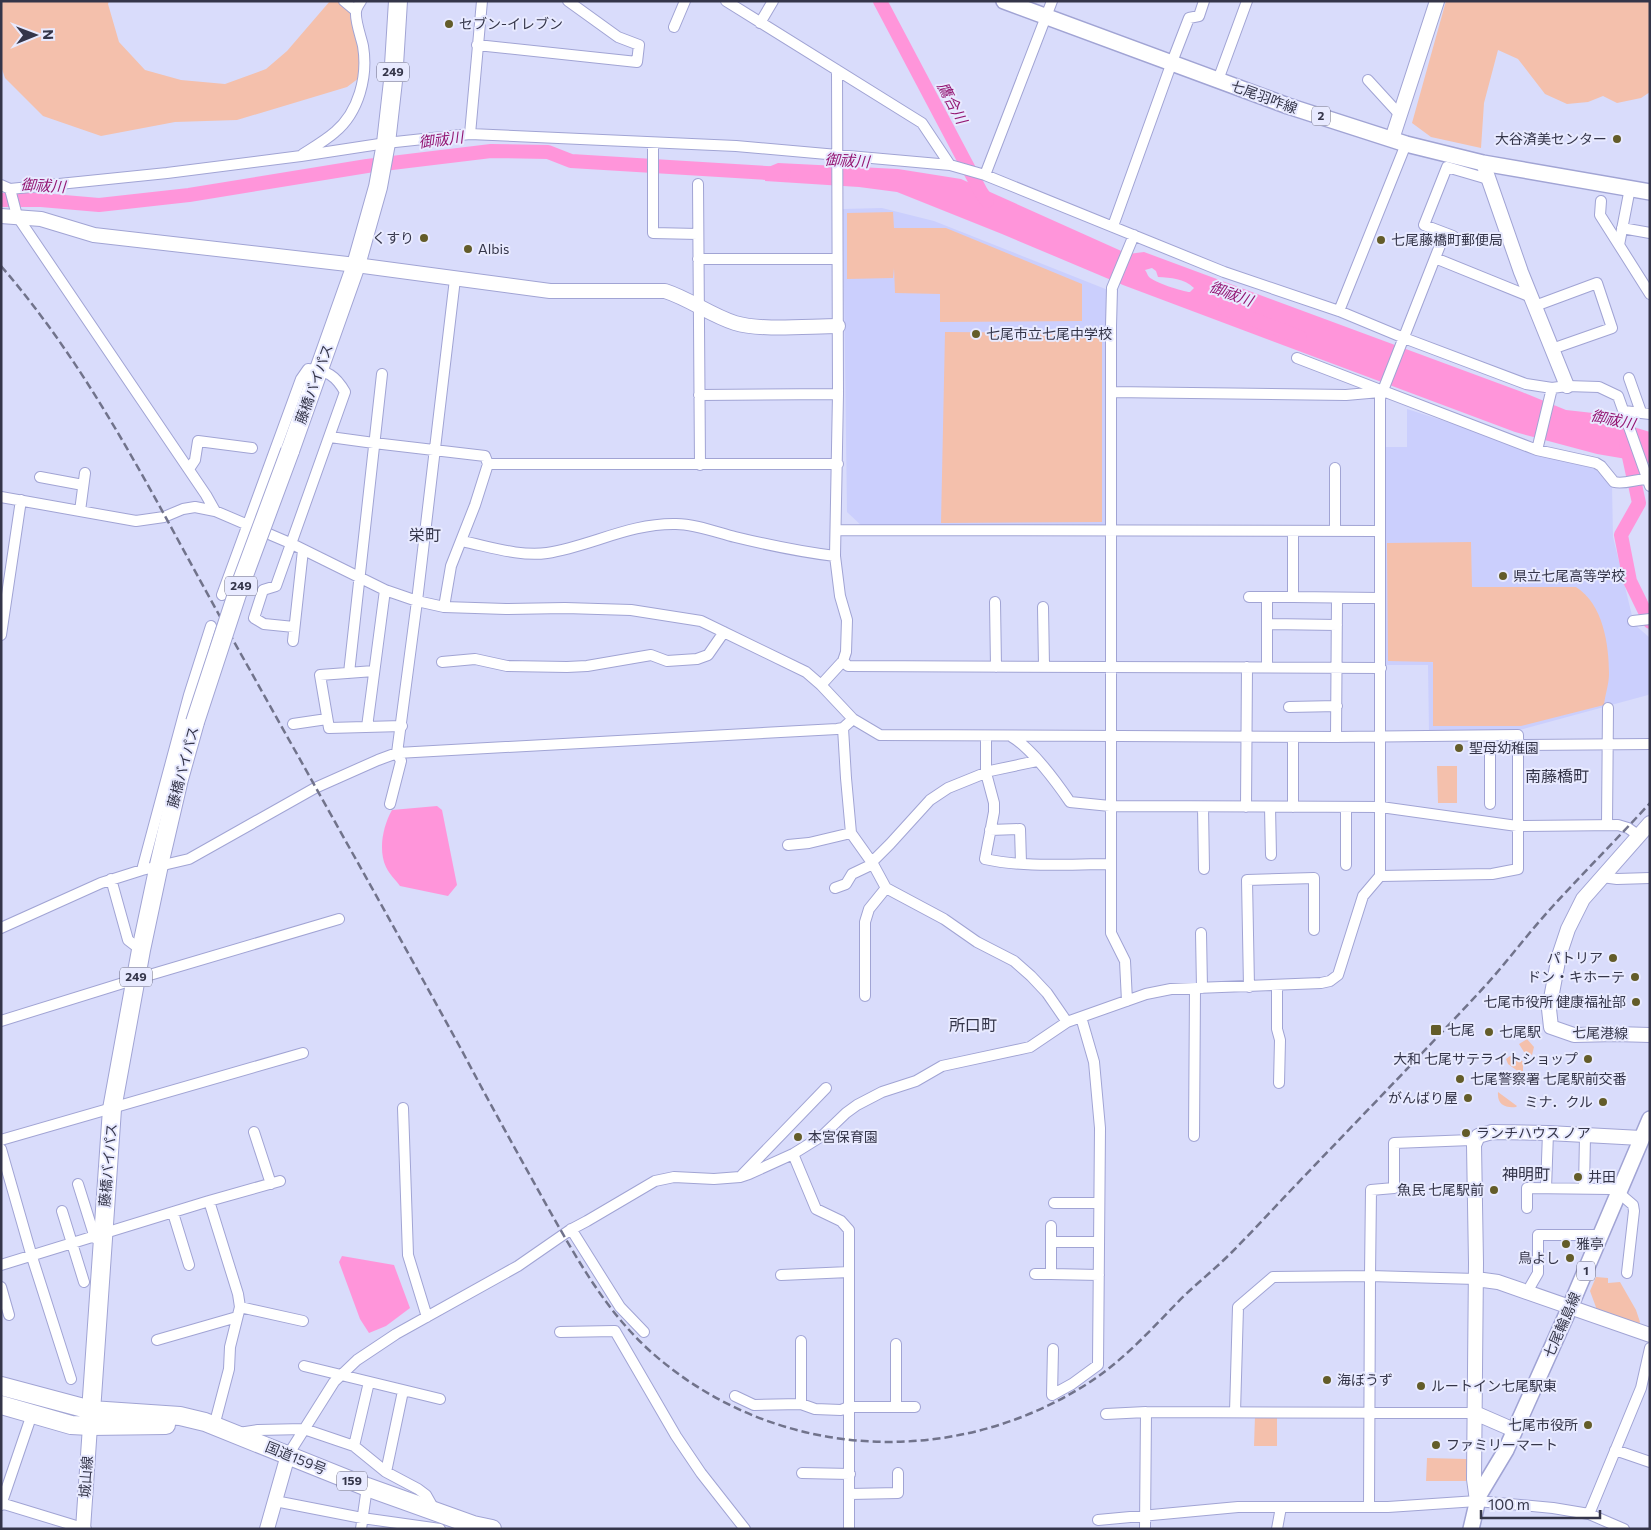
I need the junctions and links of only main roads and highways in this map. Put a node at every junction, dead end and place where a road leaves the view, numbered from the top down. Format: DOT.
graph roads {
  1 [pos="398,1"];
  2 [pos="1004,1"];
  3 [pos="1650,192"];
  4 [pos="1650,1119"];
  5 [pos="1646,1139"];
  6 [pos="1,1386"];
  7 [pos="1,1405"];
  8 [pos="90,1418"];
  9 [pos="445,1525"];
  10 [pos="492,1529"];
  11 [pos="1471,1529"];
  1 -- 8 [label="highway, 藤橋バイパス / 249, bridge"];
  2 -- 3 [label="main road, 七尾羽咋線 / 2"];
  4 -- 5 [label="main road, 七尾輪島線 / 1"];
  5 -- 11 [label="main road, 七尾輪島線 / 1"];
  6 -- 8 [label="highway, 159"];
  7 -- 8 [label="highway, 159"];
  8 -- 9 [label="highway, 国道159号 / 159"];
  9 -- 10 [label="highway, 国道159号 / 159"];
}
